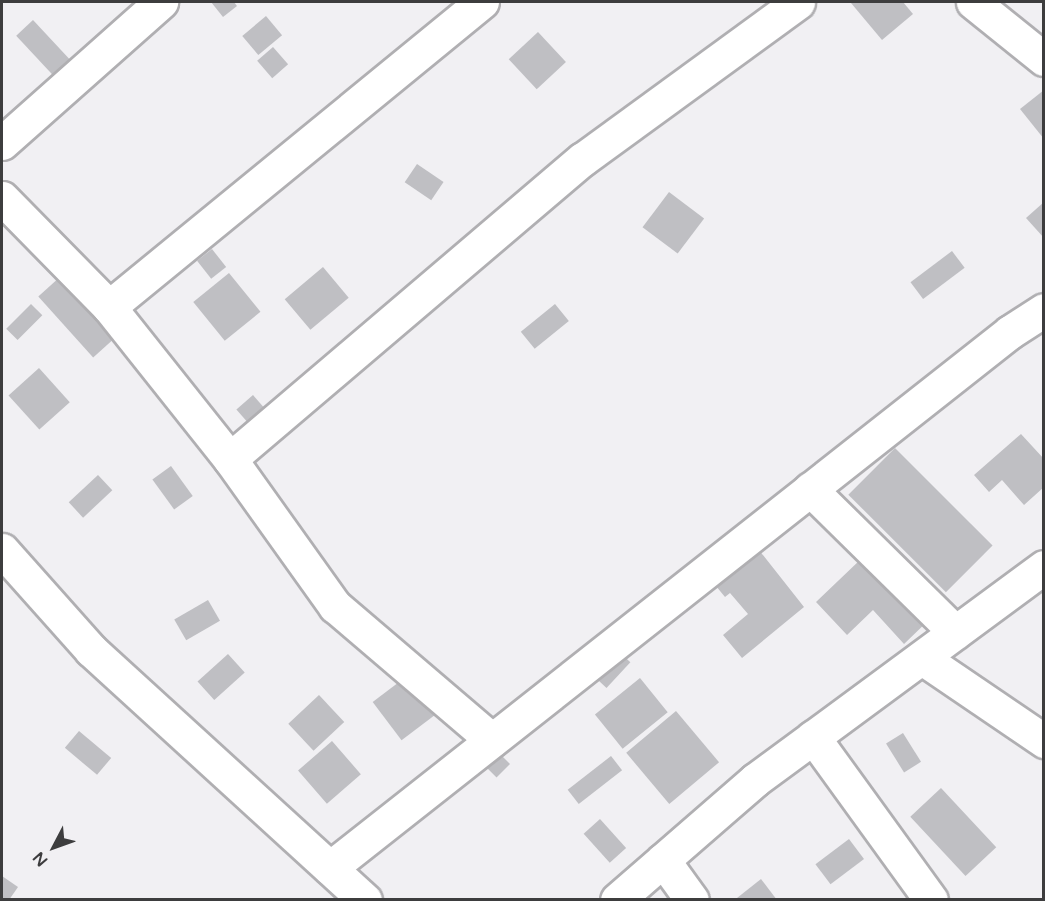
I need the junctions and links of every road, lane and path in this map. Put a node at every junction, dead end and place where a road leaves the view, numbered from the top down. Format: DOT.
graph roads {
  1 [pos="161,2"];
  2 [pos="482,2"];
  3 [pos="798,2"];
  4 [pos="974,2"];
  5 [pos="1044,59"];
  6 [pos="2,143"];
  7 [pos="2,198"];
  8 [pos="109,307"];
  9 [pos="1044,310"];
  10 [pos="230,459"];
  11 [pos="810,489"];
  12 [pos="2,550"];
  13 [pos="1044,567"];
  14 [pos="956,632"];
  15 [pos="922,658"];
  16 [pos="813,737"];
  17 [pos="492,740"];
  18 [pos="1044,741"];
  19 [pos="663,860"];
  20 [pos="330,868"];
  21 [pos="365,900"];
  22 [pos="617,900"];
  23 [pos="692,900"];
  24 [pos="931,900"];
  1 -- 6 [label="street"];
  2 -- 8 [label="street"];
  3 -- 10 [label="street"];
  4 -- 5 [label="street"];
  7 -- 8 [label="street"];
  8 -- 10 [label="street"];
  9 -- 11 [label="street"];
  10 -- 17 [label="street"];
  11 -- 14 [label="street"];
  11 -- 17 [label="street"];
  12 -- 20 [label="street"];
  13 -- 14 [label="street"];
  14 -- 15 [label="street"];
  15 -- 16 [label="street"];
  15 -- 18 [label="street"];
  16 -- 19 [label="street"];
  16 -- 24 [label="street"];
  17 -- 20 [label="street"];
  19 -- 22 [label="street"];
  19 -- 23 [label="street"];
  20 -- 21 [label="street"];
}
